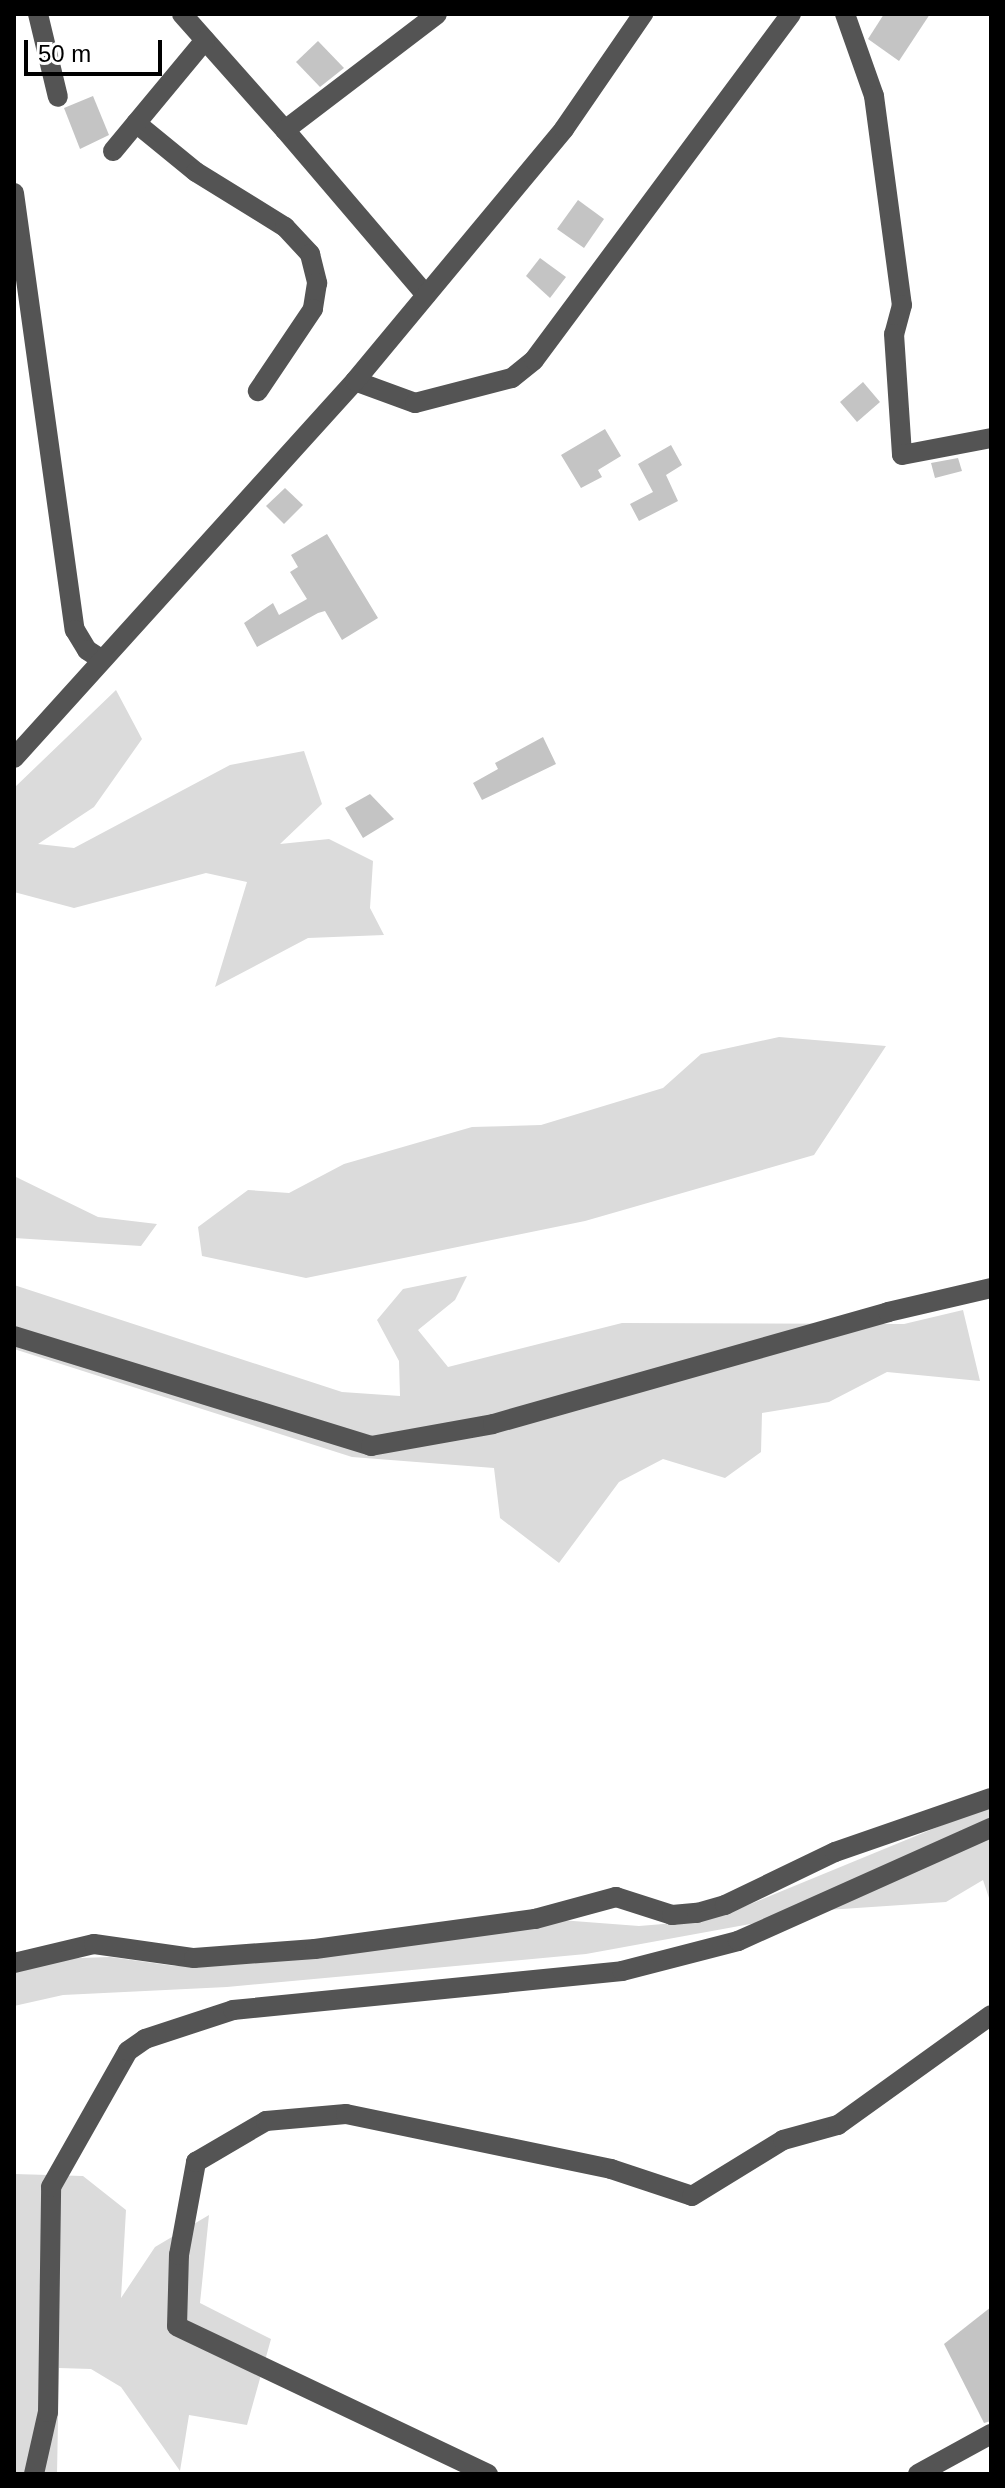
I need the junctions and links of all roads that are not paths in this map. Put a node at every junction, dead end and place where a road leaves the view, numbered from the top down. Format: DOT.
graph roads {
  1 [pos="38,14"];
  2 [pos="182,14"];
  3 [pos="437,14"];
  4 [pos="643,14"];
  5 [pos="791,14"];
  6 [pos="845,14"];
  7 [pos="205,40"];
  8 [pos="58,97"];
  9 [pos="136,123"];
  10 [pos="285,130"];
  11 [pos="113,151"];
  12 [pos="14,193"];
  13 [pos="426,295"];
  14 [pos="355,381"];
  15 [pos="258,391"];
  16 [pos="991,438"];
  17 [pos="101,659"];
  18 [pos="14,758"];
  19 [pos="991,1288"];
  20 [pos="14,1336"];
  21 [pos="991,1798"];
  22 [pos="991,1828"];
  23 [pos="14,1963"];
  24 [pos="991,2015"];
  25 [pos="991,2434"];
  26 [pos="34,2474"];
  27 [pos="488,2474"];
  28 [pos="918,2474"];
  1 -- 8 [label="street"];
  2 -- 7 [label="street"];
  3 -- 10 [label="street"];
  4 -- 13 [label="street"];
  5 -- 14 [label="street"];
  6 -- 16 [label="street"];
  7 -- 9 [label="street"];
  7 -- 10 [label="street"];
  9 -- 11 [label="street"];
  9 -- 15 [label="street"];
  10 -- 13 [label="street"];
  12 -- 17 [label="street"];
  13 -- 14 [label="street"];
  14 -- 17 [label="street"];
  17 -- 18 [label="street"];
  19 -- 20 [label="street"];
  21 -- 23 [label="street"];
  22 -- 26 [label="street"];
  24 -- 27 [label="street"];
  25 -- 28 [label="street"];
}
